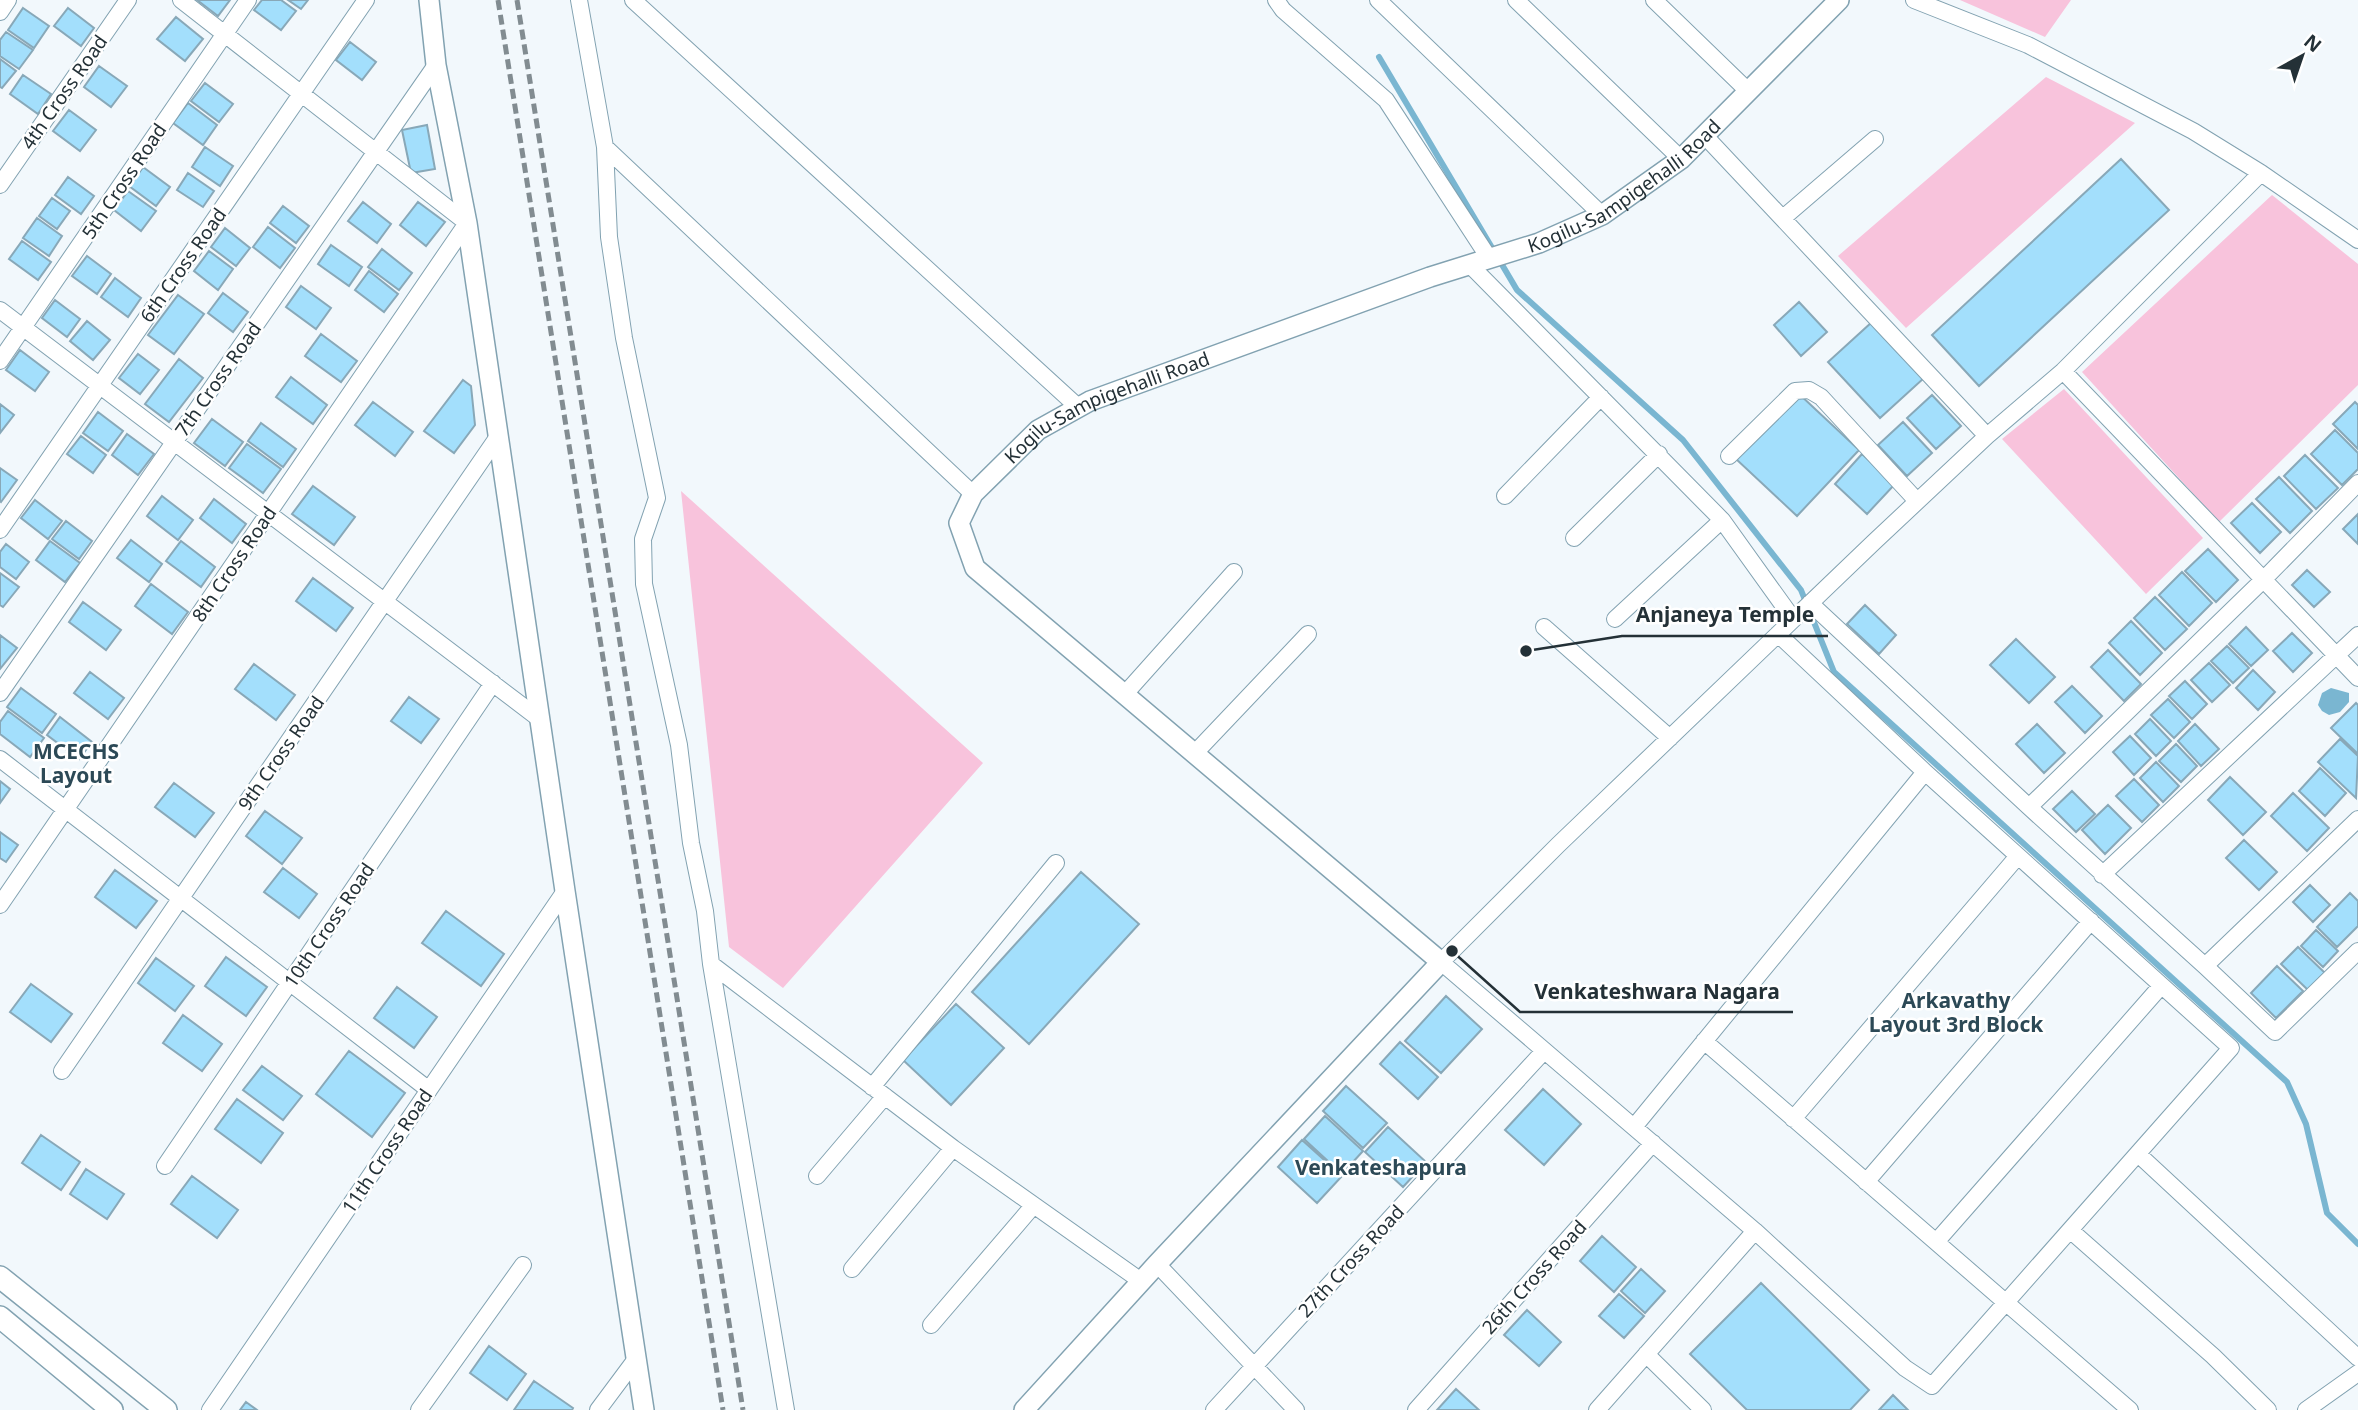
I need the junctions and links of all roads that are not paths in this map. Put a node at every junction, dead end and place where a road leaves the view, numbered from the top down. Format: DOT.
graph roads {
  1 [pos="8,0"];
  2 [pos="128,0"];
  3 [pos="181,0"];
  4 [pos="248,0"];
  5 [pos="366,0"];
  6 [pos="429,0"];
  7 [pos="579,0"];
  8 [pos="633,0"];
  9 [pos="1276,0"];
  10 [pos="1378,0"];
  11 [pos="1516,0"];
  12 [pos="1654,0"];
  13 [pos="1839,0"];
  14 [pos="1914,0"];
  15 [pos="0,12"];
  16 [pos="225,34"];
  17 [pos="436,65"];
  18 [pos="1748,92"];
  19 [pos="301,94"];
  20 [pos="1704,135"];
  21 [pos="1875,139"];
  22 [pos="605,147"];
  23 [pos="376,152"];
  24 [pos="1681,159"];
  25 [pos="2261,173"];
  26 [pos="0,185"];
  27 [pos="1602,215"];
  28 [pos="1783,218"];
  29 [pos="467,223"];
  30 [pos="2358,240"];
  31 [pos="1489,258"];
  32 [pos="0,310"];
  33 [pos="23,327"];
  34 [pos="0,361"];
  35 [pos="2063,371"];
  36 [pos="100,385"];
  37 [pos="1601,397"];
  38 [pos="1078,407"];
  39 [pos="499,435"];
  40 [pos="1987,436"];
  41 [pos="174,442"];
  42 [pos="1659,454"];
  43 [pos="1729,456"];
  44 [pos="2358,483"];
  45 [pos="973,494"];
  46 [pos="1505,496"];
  47 [pos="1917,501"];
  48 [pos="269,513"];
  49 [pos="1722,520"];
  50 [pos="0,530"];
  51 [pos="1574,538"];
  52 [pos="1234,572"];
  53 [pos="2263,580"];
  54 [pos="385,601"];
  55 [pos="1803,609"];
  56 [pos="1615,619"];
  57 [pos="1544,627"];
  58 [pos="1308,634"];
  59 [pos="1778,634"];
  60 [pos="2358,635"];
  61 [pos="2337,655"];
  62 [pos="2358,678"];
  63 [pos="493,683"];
  64 [pos="0,693"];
  65 [pos="1124,695"];
  66 [pos="541,720"];
  67 [pos="1670,738"];
  68 [pos="1194,754"];
  69 [pos="0,759"];
  70 [pos="1925,772"];
  71 [pos="2029,807"];
  72 [pos="65,809"];
  73 [pos="2358,819"];
  74 [pos="2018,856"];
  75 [pos="1055,863"];
  76 [pos="2102,874"];
  77 [pos="565,891"];
  78 [pos="181,898"];
  79 [pos="0,905"];
  80 [pos="2091,921"];
  81 [pos="2358,951"];
  82 [pos="1441,962"];
  83 [pos="711,964"];
  84 [pos="2205,966"];
  85 [pos="290,982"];
  86 [pos="2161,986"];
  87 [pos="1704,1041"];
  88 [pos="1544,1051"];
  89 [pos="62,1070"];
  90 [pos="429,1090"];
  91 [pos="879,1091"];
  92 [pos="1793,1119"];
  93 [pos="1634,1127"];
  94 [pos="1653,1143"];
  95 [pos="953,1148"];
  96 [pos="2137,1154"];
  97 [pos="165,1166"];
  98 [pos="817,1176"];
  99 [pos="1866,1182"];
  100 [pos="1033,1206"];
  101 [pos="2070,1230"];
  102 [pos="1755,1231"];
  103 [pos="1936,1242"];
  104 [pos="1157,1264"];
  105 [pos="523,1265"];
  106 [pos="852,1269"];
  107 [pos="0,1278"];
  108 [pos="1141,1281"];
  109 [pos="2006,1303"];
  110 [pos="0,1317"];
  111 [pos="931,1325"];
  112 [pos="1646,1354"];
  113 [pos="2358,1358"];
  114 [pos="636,1359"];
  115 [pos="1254,1366"];
  116 [pos="2358,1373"];
  117 [pos="111,1410"];
  118 [pos="166,1410"];
  119 [pos="210,1410"];
  120 [pos="419,1410"];
  121 [pos="598,1410"];
  122 [pos="644,1410"];
  123 [pos="786,1410"];
  124 [pos="1024,1410"];
  125 [pos="1214,1410"];
  126 [pos="1296,1410"];
  127 [pos="1416,1410"];
  128 [pos="1597,1410"];
  129 [pos="1703,1410"];
  130 [pos="2130,1410"];
  131 [pos="2268,1410"];
  132 [pos="2306,1410"];
  1 -- 15 [label="street"];
  2 -- 26 [label="street, 4th Cross Road"];
  3 -- 16 [label="street"];
  4 -- 16 [label="street, 5th Cross Road"];
  5 -- 19 [label="street, 6th Cross Road"];
  6 -- 17 [label="street"];
  7 -- 22 [label="street"];
  8 -- 38 [label="street"];
  9 -- 31 [label="street"];
  10 -- 27 [label="street"];
  11 -- 24 [label="street"];
  12 -- 18 [label="street"];
  13 -- 18 [label="street, Kogilu-Sampigehalli Road"];
  14 -- 25 [label="street"];
  16 -- 19 [label="street"];
  16 -- 33 [label="street, 5th Cross Road"];
  17 -- 23 [label="street, 7th Cross Road"];
  17 -- 29 [label="street"];
  18 -- 20 [label="street, Kogilu-Sampigehalli Road"];
  19 -- 23 [label="street"];
  19 -- 36 [label="street, 6th Cross Road"];
  20 -- 24 [label="street, Kogilu-Sampigehalli Road"];
  20 -- 28 [label="street"];
  21 -- 28 [label="street"];
  22 -- 45 [label="street"];
  22 -- 83 [label="street"];
  23 -- 29 [label="street"];
  23 -- 41 [label="street, 7th Cross Road"];
  24 -- 27 [label="street, Kogilu-Sampigehalli Road"];
  25 -- 30 [label="street"];
  25 -- 35 [label="street"];
  27 -- 31 [label="street, Kogilu-Sampigehalli Road"];
  28 -- 40 [label="street"];
  29 -- 39 [label="street"];
  29 -- 48 [label="street, 8th Cross Road"];
  31 -- 37 [label="street"];
  31 -- 38 [label="street, Kogilu-Sampigehalli Road"];
  32 -- 33 [label="street"];
  33 -- 34 [label="street, 5th Cross Road"];
  33 -- 36 [label="street"];
  35 -- 40 [label="street"];
  35 -- 53 [label="street"];
  36 -- 41 [label="street"];
  36 -- 50 [label="street, 6th Cross Road"];
  37 -- 42 [label="street"];
  37 -- 46 [label="street"];
  38 -- 45 [label="street, Kogilu-Sampigehalli Road"];
  39 -- 54 [label="street, 9th Cross Road"];
  39 -- 66 [label="street"];
  40 -- 47 [label="street"];
  41 -- 48 [label="street"];
  41 -- 64 [label="street, 7th Cross Road"];
  42 -- 49 [label="street"];
  42 -- 51 [label="street"];
  43 -- 47 [label="street"];
  44 -- 53 [label="street"];
  45 -- 65 [label="street, Kogilu-Sampigehalli Road"];
  47 -- 55 [label="street"];
  48 -- 54 [label="street"];
  48 -- 72 [label="street, 8th Cross Road"];
  49 -- 55 [label="street"];
  49 -- 56 [label="street"];
  52 -- 65 [label="street"];
  53 -- 61 [label="street"];
  53 -- 71 [label="street"];
  54 -- 63 [label="street"];
  54 -- 78 [label="street, 9th Cross Road"];
  55 -- 59 [label="street"];
  55 -- 71 [label="street"];
  57 -- 67 [label="street"];
  58 -- 68 [label="street"];
  59 -- 67 [label="street"];
  59 -- 70 [label="street"];
  60 -- 61 [label="street"];
  61 -- 62 [label="street"];
  61 -- 76 [label="street"];
  63 -- 66 [label="street"];
  63 -- 85 [label="street, 10th Cross Road"];
  65 -- 68 [label="street, Kogilu-Sampigehalli Road"];
  66 -- 77 [label="street"];
  67 -- 82 [label="street"];
  68 -- 82 [label="street, Kogilu-Sampigehalli Road"];
  69 -- 72 [label="street"];
  70 -- 74 [label="street"];
  70 -- 87 [label="street"];
  71 -- 76 [label="street"];
  72 -- 78 [label="street"];
  72 -- 79 [label="street, 8th Cross Road"];
  73 -- 84 [label="street"];
  74 -- 80 [label="street"];
  74 -- 92 [label="street"];
  75 -- 91 [label="street"];
  76 -- 84 [label="street"];
  77 -- 90 [label="street, 11th Cross Road"];
  77 -- 114 [label="street"];
  78 -- 85 [label="street"];
  78 -- 89 [label="street, 9th Cross Road"];
  80 -- 86 [label="street"];
  80 -- 99 [label="street"];
  81 -- 84 [label="street"];
  82 -- 88 [label="street"];
  82 -- 104 [label="street"];
  83 -- 91 [label="street"];
  83 -- 123 [label="street"];
  85 -- 90 [label="street"];
  85 -- 97 [label="street, 10th Cross Road"];
  86 -- 96 [label="street"];
  86 -- 103 [label="street"];
  87 -- 92 [label="street"];
  87 -- 93 [label="street"];
  88 -- 93 [label="street"];
  88 -- 115 [label="street, 27th Cross Road"];
  90 -- 119 [label="street, 11th Cross Road"];
  91 -- 95 [label="street"];
  91 -- 98 [label="street"];
  92 -- 99 [label="street"];
  93 -- 94 [label="street"];
  94 -- 102 [label="street"];
  94 -- 127 [label="street, 26th Cross Road"];
  95 -- 100 [label="street"];
  95 -- 106 [label="street"];
  96 -- 101 [label="street"];
  96 -- 113 [label="street"];
  99 -- 103 [label="street"];
  100 -- 108 [label="street"];
  100 -- 111 [label="street"];
  101 -- 109 [label="street"];
  101 -- 131 [label="street"];
  102 -- 109 [label="street"];
  102 -- 112 [label="street"];
  103 -- 109 [label="street"];
  104 -- 108 [label="street"];
  104 -- 115 [label="street"];
  105 -- 120 [label="street"];
  107 -- 118 [label="main road"];
  108 -- 124 [label="street"];
  109 -- 130 [label="street"];
  110 -- 117 [label="main road"];
  112 -- 128 [label="street"];
  112 -- 129 [label="street"];
  114 -- 121 [label="street"];
  114 -- 122 [label="street"];
  115 -- 125 [label="street, 27th Cross Road"];
  115 -- 126 [label="street"];
  116 -- 132 [label="street"];
}
